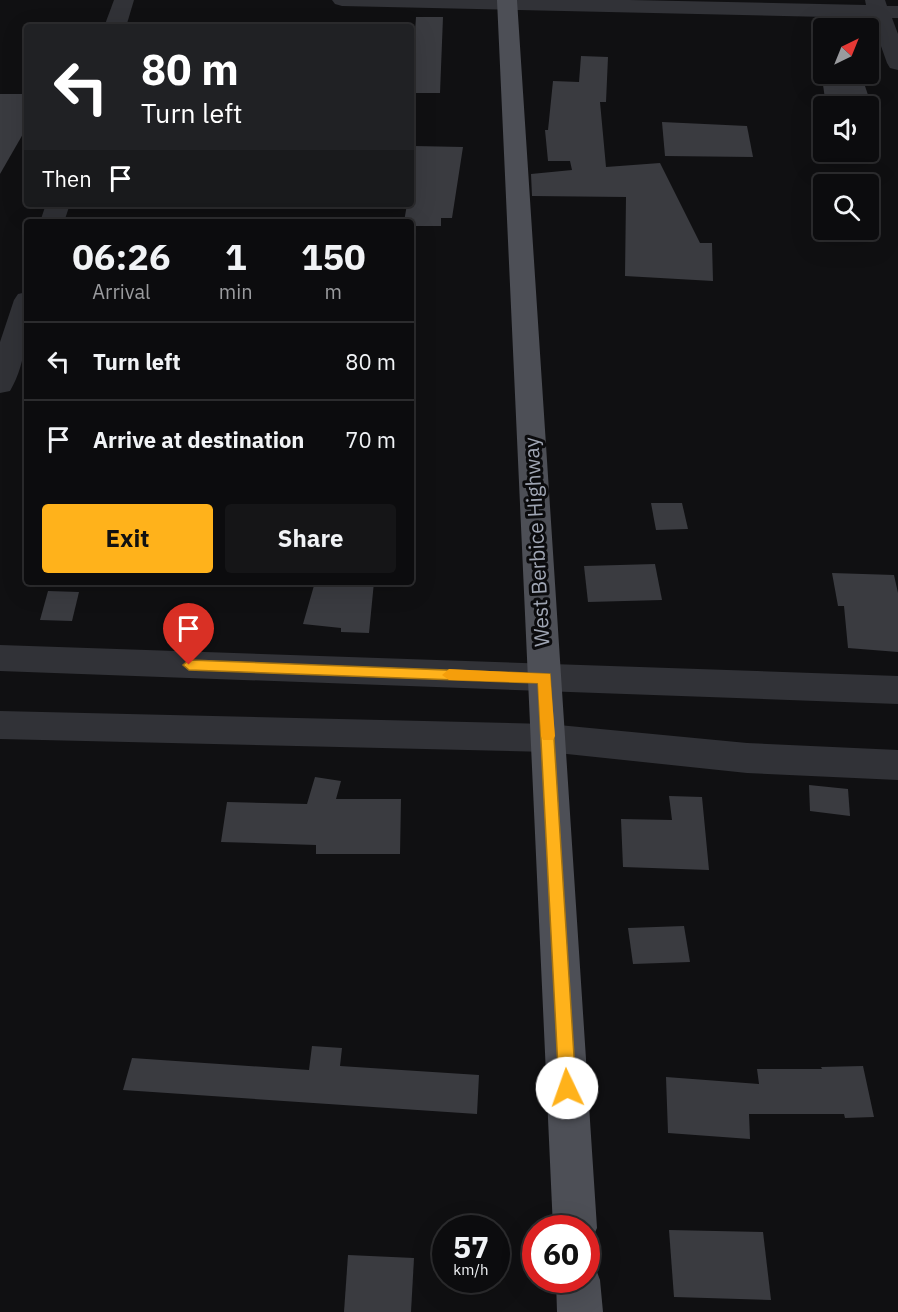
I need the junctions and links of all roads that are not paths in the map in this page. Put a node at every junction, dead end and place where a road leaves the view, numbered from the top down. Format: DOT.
graph roads {
  1 [pos="124,0"];
  2 [pos="342,0"];
  3 [pos="507,2"];
  4 [pos="884,8"];
  5 [pos="116,24"];
  6 [pos="898,63"];
  7 [pos="24,309"];
  8 [pos="0,384"];
  9 [pos="0,658"];
  10 [pos="545,678"];
  11 [pos="898,690"];
  12 [pos="0,725"];
  13 [pos="548,738"];
  14 [pos="898,765"];
  15 [pos="574,1215"];
  16 [pos="579,1293"];
  17 [pos="580,1312"];
  1 -- 5 [label="street"];
  2 -- 3 [label="street"];
  3 -- 4 [label="street"];
  3 -- 10 [label="main road, West Berbice Highway"];
  4 -- 6 [label="street"];
  7 -- 8 [label="street"];
  9 -- 10 [label="street"];
  10 -- 11 [label="street"];
  10 -- 13 [label="main road, West Berbice Highway"];
  12 -- 13 [label="street"];
  13 -- 14 [label="street"];
  13 -- 15 [label="main road, West Berbice Highway"];
  16 -- 17 [label="main road"];
}
